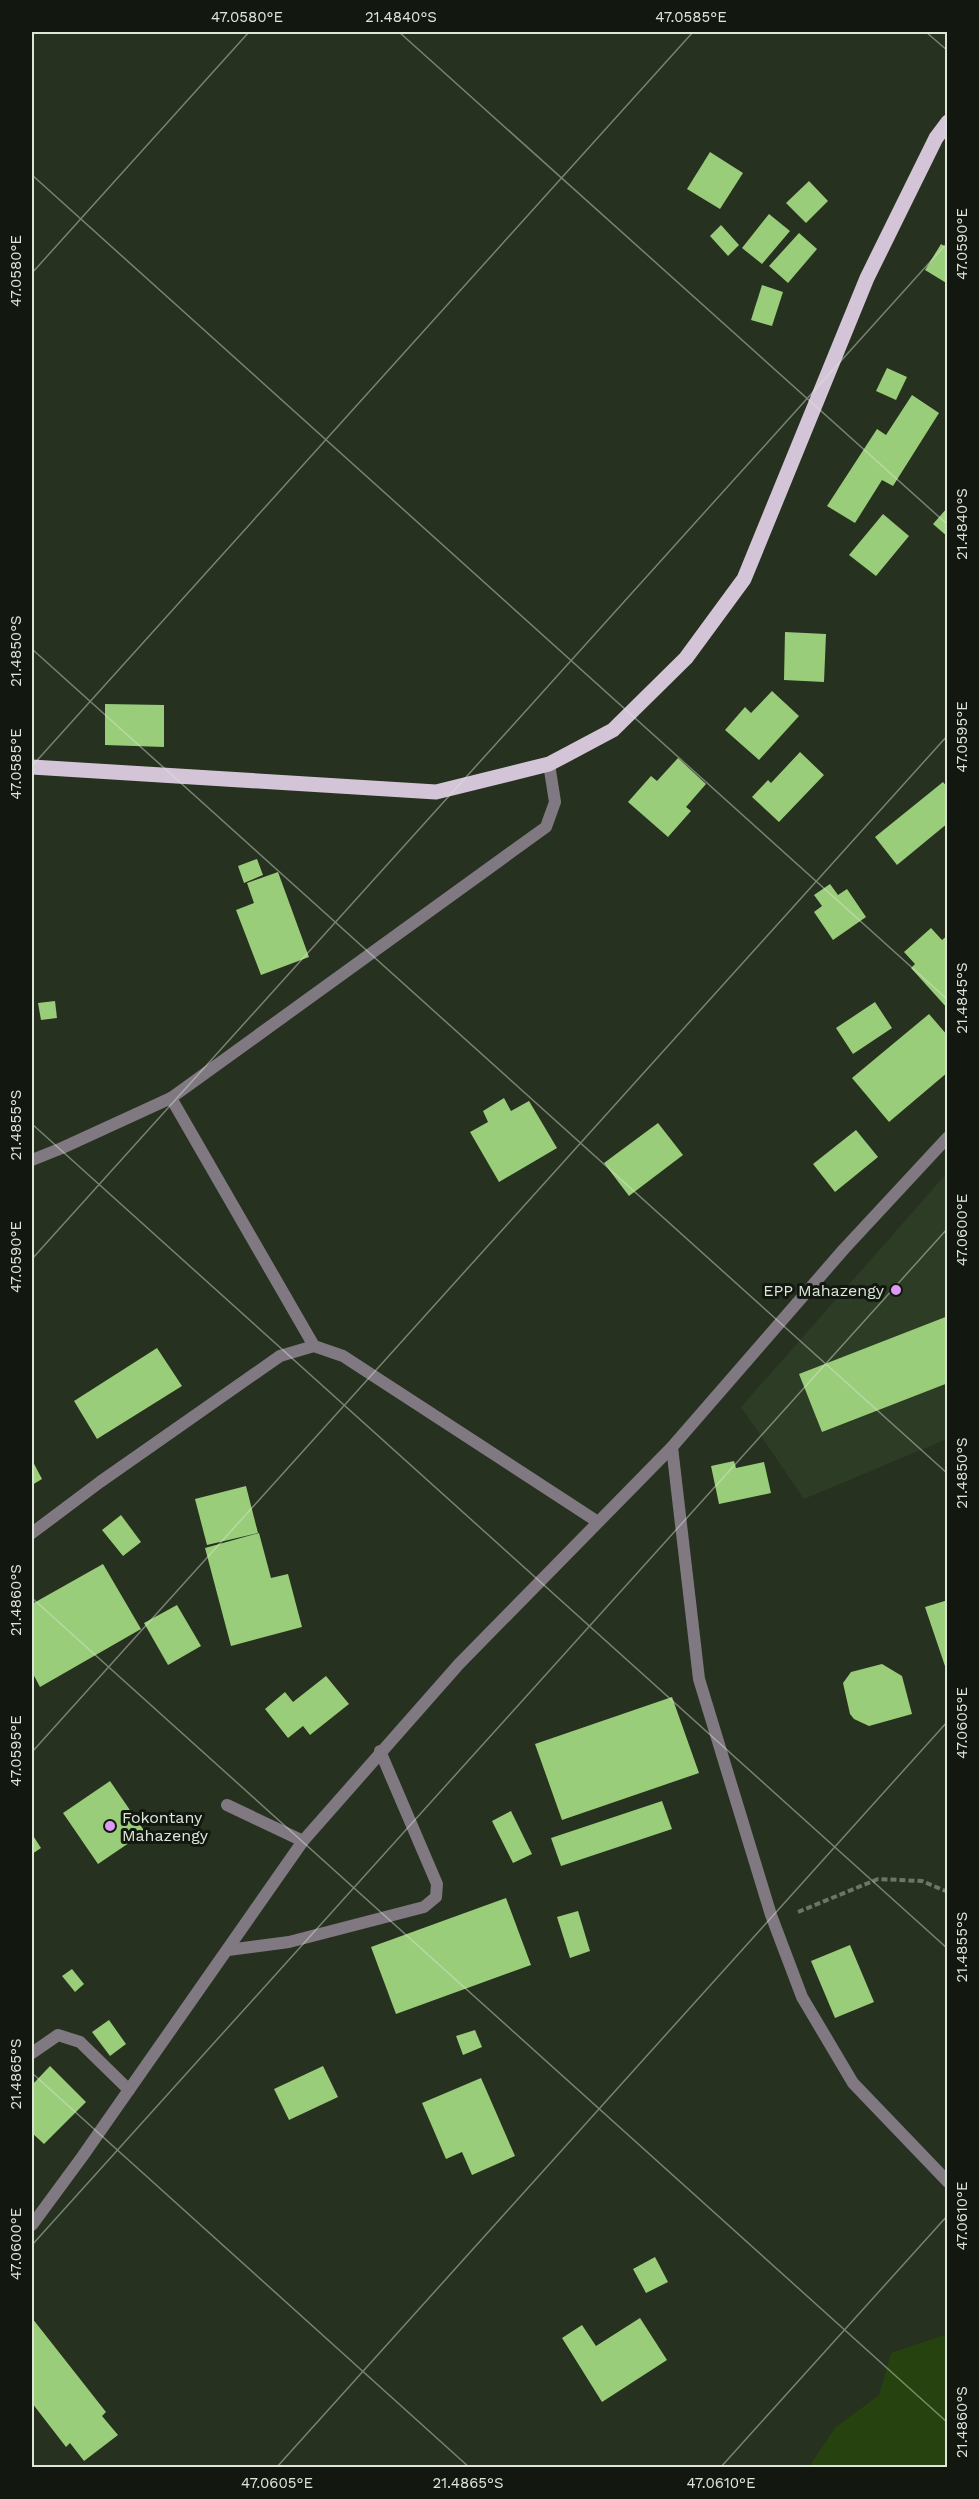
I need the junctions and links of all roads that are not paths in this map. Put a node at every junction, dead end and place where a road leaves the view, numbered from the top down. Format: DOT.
graph roads {
  1 [pos="948,122"];
  2 [pos="549,764"];
  3 [pos="32,767"];
  4 [pos="171,1098"];
  5 [pos="948,1137"];
  6 [pos="32,1160"];
  7 [pos="314,1346"];
  8 [pos="672,1447"];
  9 [pos="598,1522"];
  10 [pos="32,1533"];
  11 [pos="380,1751"];
  12 [pos="227,1805"];
  13 [pos="303,1841"];
  14 [pos="228,1950"];
  15 [pos="32,2053"];
  16 [pos="129,2090"];
  17 [pos="948,2182"];
  18 [pos="32,2225"];
  1 -- 2 [label="main road"];
  2 -- 3 [label="main road"];
  2 -- 4 [label="street"];
  4 -- 6 [label="street"];
  4 -- 7 [label="street"];
  5 -- 8 [label="street"];
  7 -- 9 [label="street"];
  7 -- 10 [label="street"];
  8 -- 9 [label="street"];
  8 -- 17 [label="street"];
  9 -- 11 [label="street"];
  11 -- 13 [label="street"];
  11 -- 14 [label="street"];
  12 -- 13 [label="street"];
  13 -- 14 [label="street"];
  14 -- 16 [label="street"];
  15 -- 16 [label="street"];
  16 -- 18 [label="street"];
}
